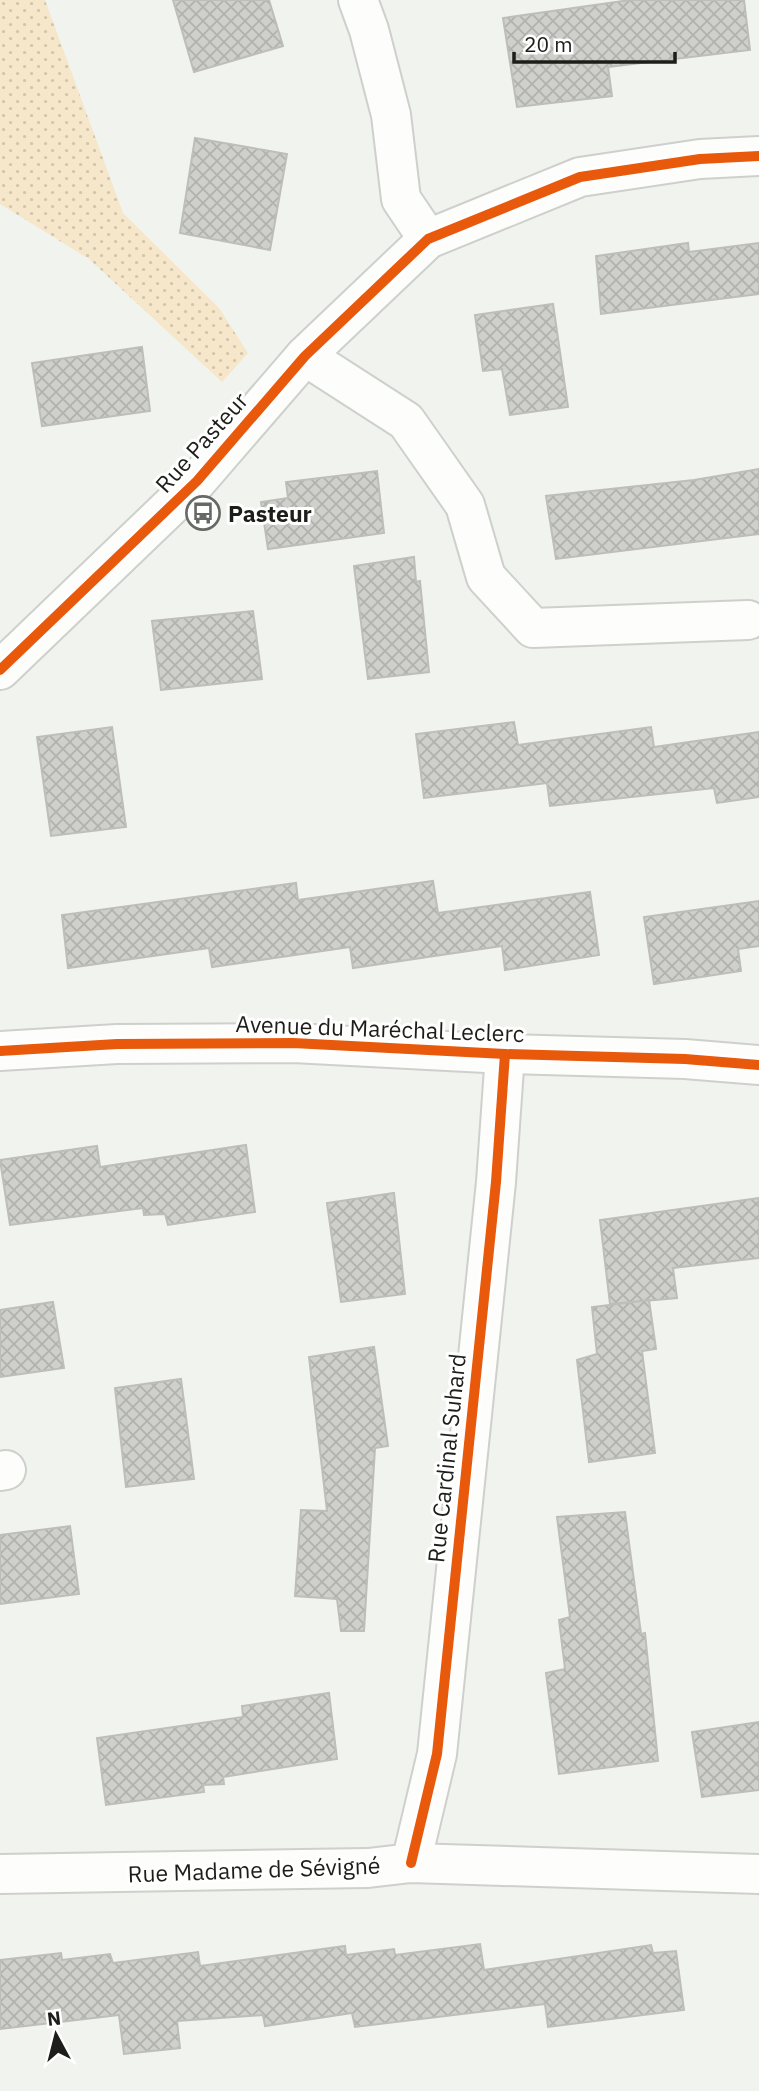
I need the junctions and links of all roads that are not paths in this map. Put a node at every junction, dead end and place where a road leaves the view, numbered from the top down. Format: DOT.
graph roads {
  1 [pos="358,0"];
  2 [pos="759,156"];
  3 [pos="428,239"];
  4 [pos="305,356"];
  5 [pos="748,620"];
  6 [pos="0,670"];
  7 [pos="0,1051"];
  8 [pos="505,1055"];
  9 [pos="759,1065"];
  10 [pos="411,1863"];
  11 [pos="0,1874"];
  12 [pos="759,1874"];
  1 -- 3 [label="street"];
  2 -- 3 [label="street"];
  3 -- 4 [label="street, Rue Pasteur"];
  4 -- 5 [label="street"];
  4 -- 6 [label="street, Rue Pasteur"];
  7 -- 8 [label="street, Avenue du Maréchal Leclerc"];
  8 -- 9 [label="street, Avenue du Maréchal Leclerc"];
  8 -- 10 [label="street, Rue Cardinal Suhard"];
  10 -- 11 [label="street, Rue Madame de Sévigné"];
  10 -- 12 [label="street, Rue Madame de Sévigné"];
}
